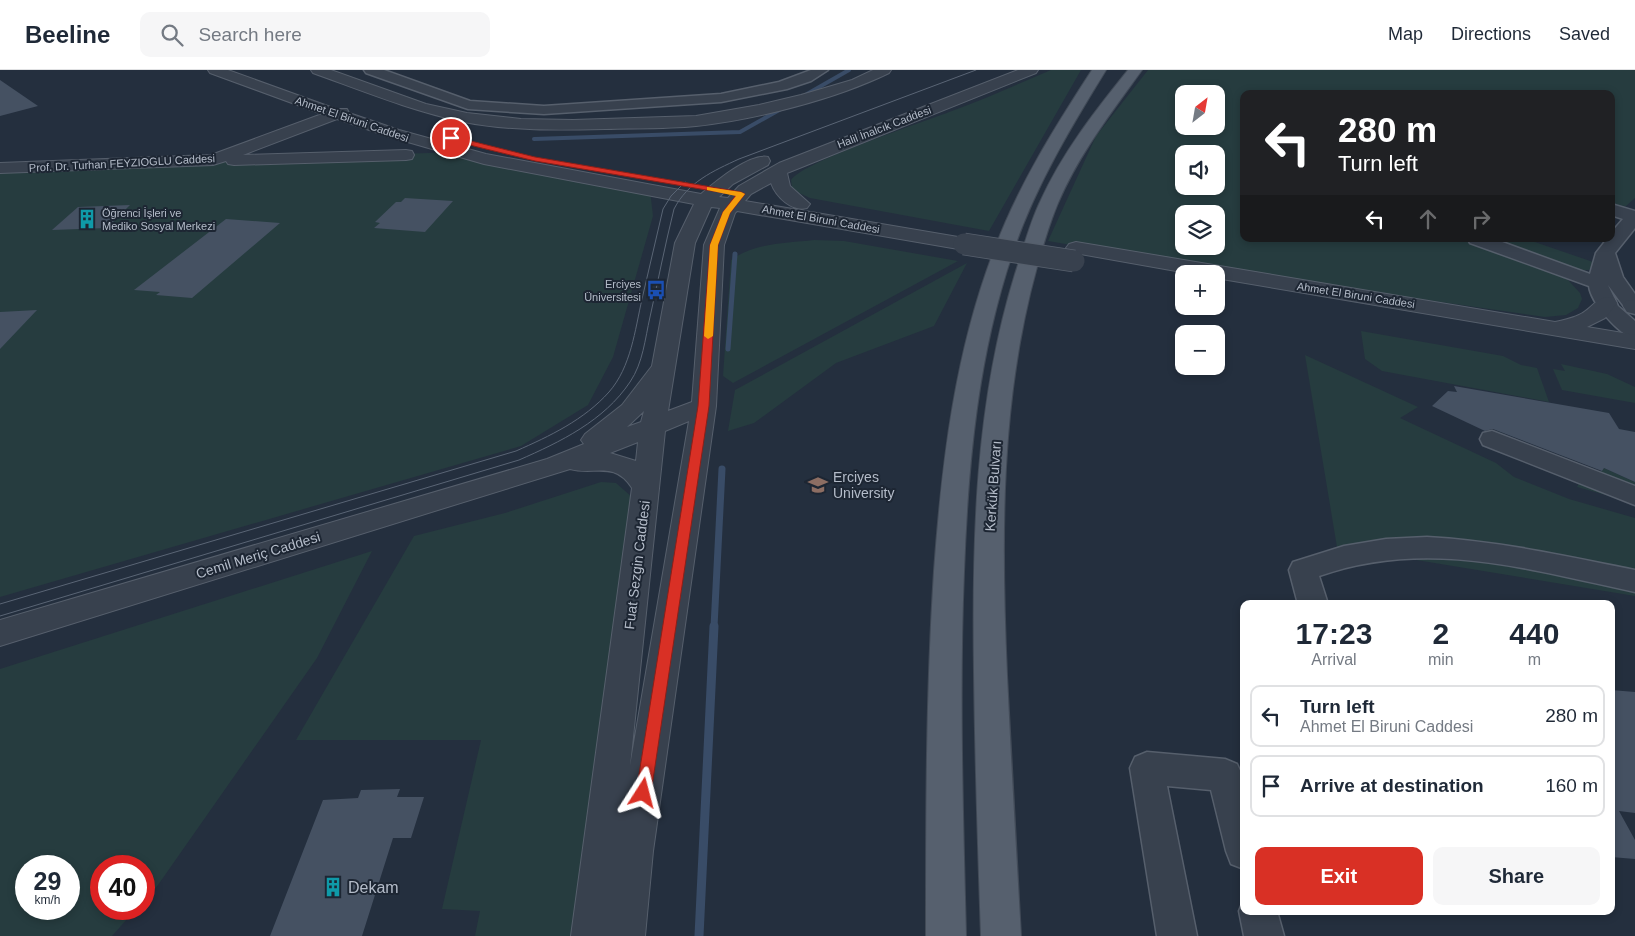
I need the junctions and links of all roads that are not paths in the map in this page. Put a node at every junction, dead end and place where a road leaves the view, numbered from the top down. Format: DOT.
graph roads {
  1 [pos="215,70"];
  2 [pos="248,70"];
  3 [pos="318,70"];
  4 [pos="371,70"];
  5 [pos="821,70"];
  6 [pos="884,70"];
  7 [pos="999,70"];
  8 [pos="1031,70"];
  9 [pos="1098,70"];
  10 [pos="1136,70"];
  11 [pos="354,107"];
  12 [pos="336,114"];
  13 [pos="406,155"];
  14 [pos="213,160"];
  15 [pos="0,168"];
  16 [pos="779,170"];
  17 [pos="710,195"];
  18 [pos="736,199"];
  19 [pos="801,210"];
  20 [pos="1615,211"];
  21 [pos="1634,219"];
  22 [pos="1615,241"];
  23 [pos="1484,242"];
  24 [pos="1614,242"];
  25 [pos="714,245"];
  26 [pos="1605,253"];
  27 [pos="1075,254"];
  28 [pos="1175,277"];
  29 [pos="1225,287"];
  30 [pos="1602,293"];
  31 [pos="1635,307"];
  32 [pos="1556,328"];
  33 [pos="1635,333"];
  34 [pos="1635,342"];
  35 [pos="1635,355"];
  36 [pos="665,360"];
  37 [pos="704,406"];
  38 [pos="653,427"];
  39 [pos="1492,439"];
  40 [pos="516,477"];
  41 [pos="646,488"];
  42 [pos="1635,496"];
  43 [pos="1635,581"];
  44 [pos="1311,600"];
  45 [pos="0,633"];
  46 [pos="1240,834"];
  47 [pos="1259,915"];
  48 [pos="591,936"];
  49 [pos="625,936"];
  50 [pos="946,936"];
  51 [pos="1001,936"];
  52 [pos="1176,936"];
  53 [pos="1264,936"];
  1 -- 12 [label="street, Ahmet El Biruni Caddesi"];
  2 -- 11 [label="street, Ahmet El Biruni Caddesi"];
  3 -- 6 [label="street"];
  4 -- 5 [label="street"];
  7 -- 17 [label="street, Halil İnalcık Caddesi"];
  8 -- 16 [label="street, Halil İnalcık Caddesi"];
  9 -- 50 [label="main road"];
  10 -- 51 [label="main road, Kerkük Bulvarı"];
  11 -- 12 [label="street, Prof. Dr. Turhan FEYZIOGLU Caddesi"];
  11 -- 17 [label="street, Ahmet El Biruni Caddesi"];
  12 -- 14 [label="street, Prof. Dr. Turhan FEYZIOGLU Caddesi"];
  12 -- 17 [label="street, Ahmet El Biruni Caddesi"];
  13 -- 14 [label="street"];
  14 -- 15 [label="street, Prof. Dr. Turhan FEYZIOGLU Caddesi"];
  16 -- 18 [label="street, Halil İnalcık Caddesi"];
  16 -- 19 [label="street"];
  17 -- 18 [label="street, Ahmet El Biruni Caddesi"];
  17 -- 36 [label="street, Fuat Sezgin Caddesi"];
  18 -- 19 [label="street, Ahmet El Biruni Caddesi"];
  18 -- 25 [label="street"];
  19 -- 25 [label="street"];
  19 -- 27 [label="street, Ahmet El Biruni Caddesi, bridge"];
  20 -- 21 [label="street"];
  21 -- 22 [label="street"];
  23 -- 30 [label="street"];
  24 -- 26 [label="street"];
  25 -- 37 [label="street"];
  26 -- 30 [label="street"];
  26 -- 31 [label="street"];
  27 -- 28 [label="street"];
  27 -- 32 [label="street, Ahmet El Biruni Caddesi"];
  29 -- 35 [label="street, Ahmet El Biruni Caddesi"];
  30 -- 32 [label="street"];
  30 -- 33 [label="street"];
  32 -- 34 [label="street, Ahmet El Biruni Caddesi"];
  36 -- 38 [label="street, Fuat Sezgin Caddesi"];
  36 -- 40 [label="street"];
  37 -- 38 [label="street"];
  37 -- 49 [label="street"];
  38 -- 40 [label="street"];
  38 -- 41 [label="street, Fuat Sezgin Caddesi"];
  39 -- 42 [label="street"];
  40 -- 41 [label="street"];
  40 -- 45 [label="street, Cemil Meriç Caddesi"];
  41 -- 48 [label="street, Fuat Sezgin Caddesi"];
  43 -- 44 [label="street"];
  46 -- 52 [label="street"];
  47 -- 53 [label="street"];
}
